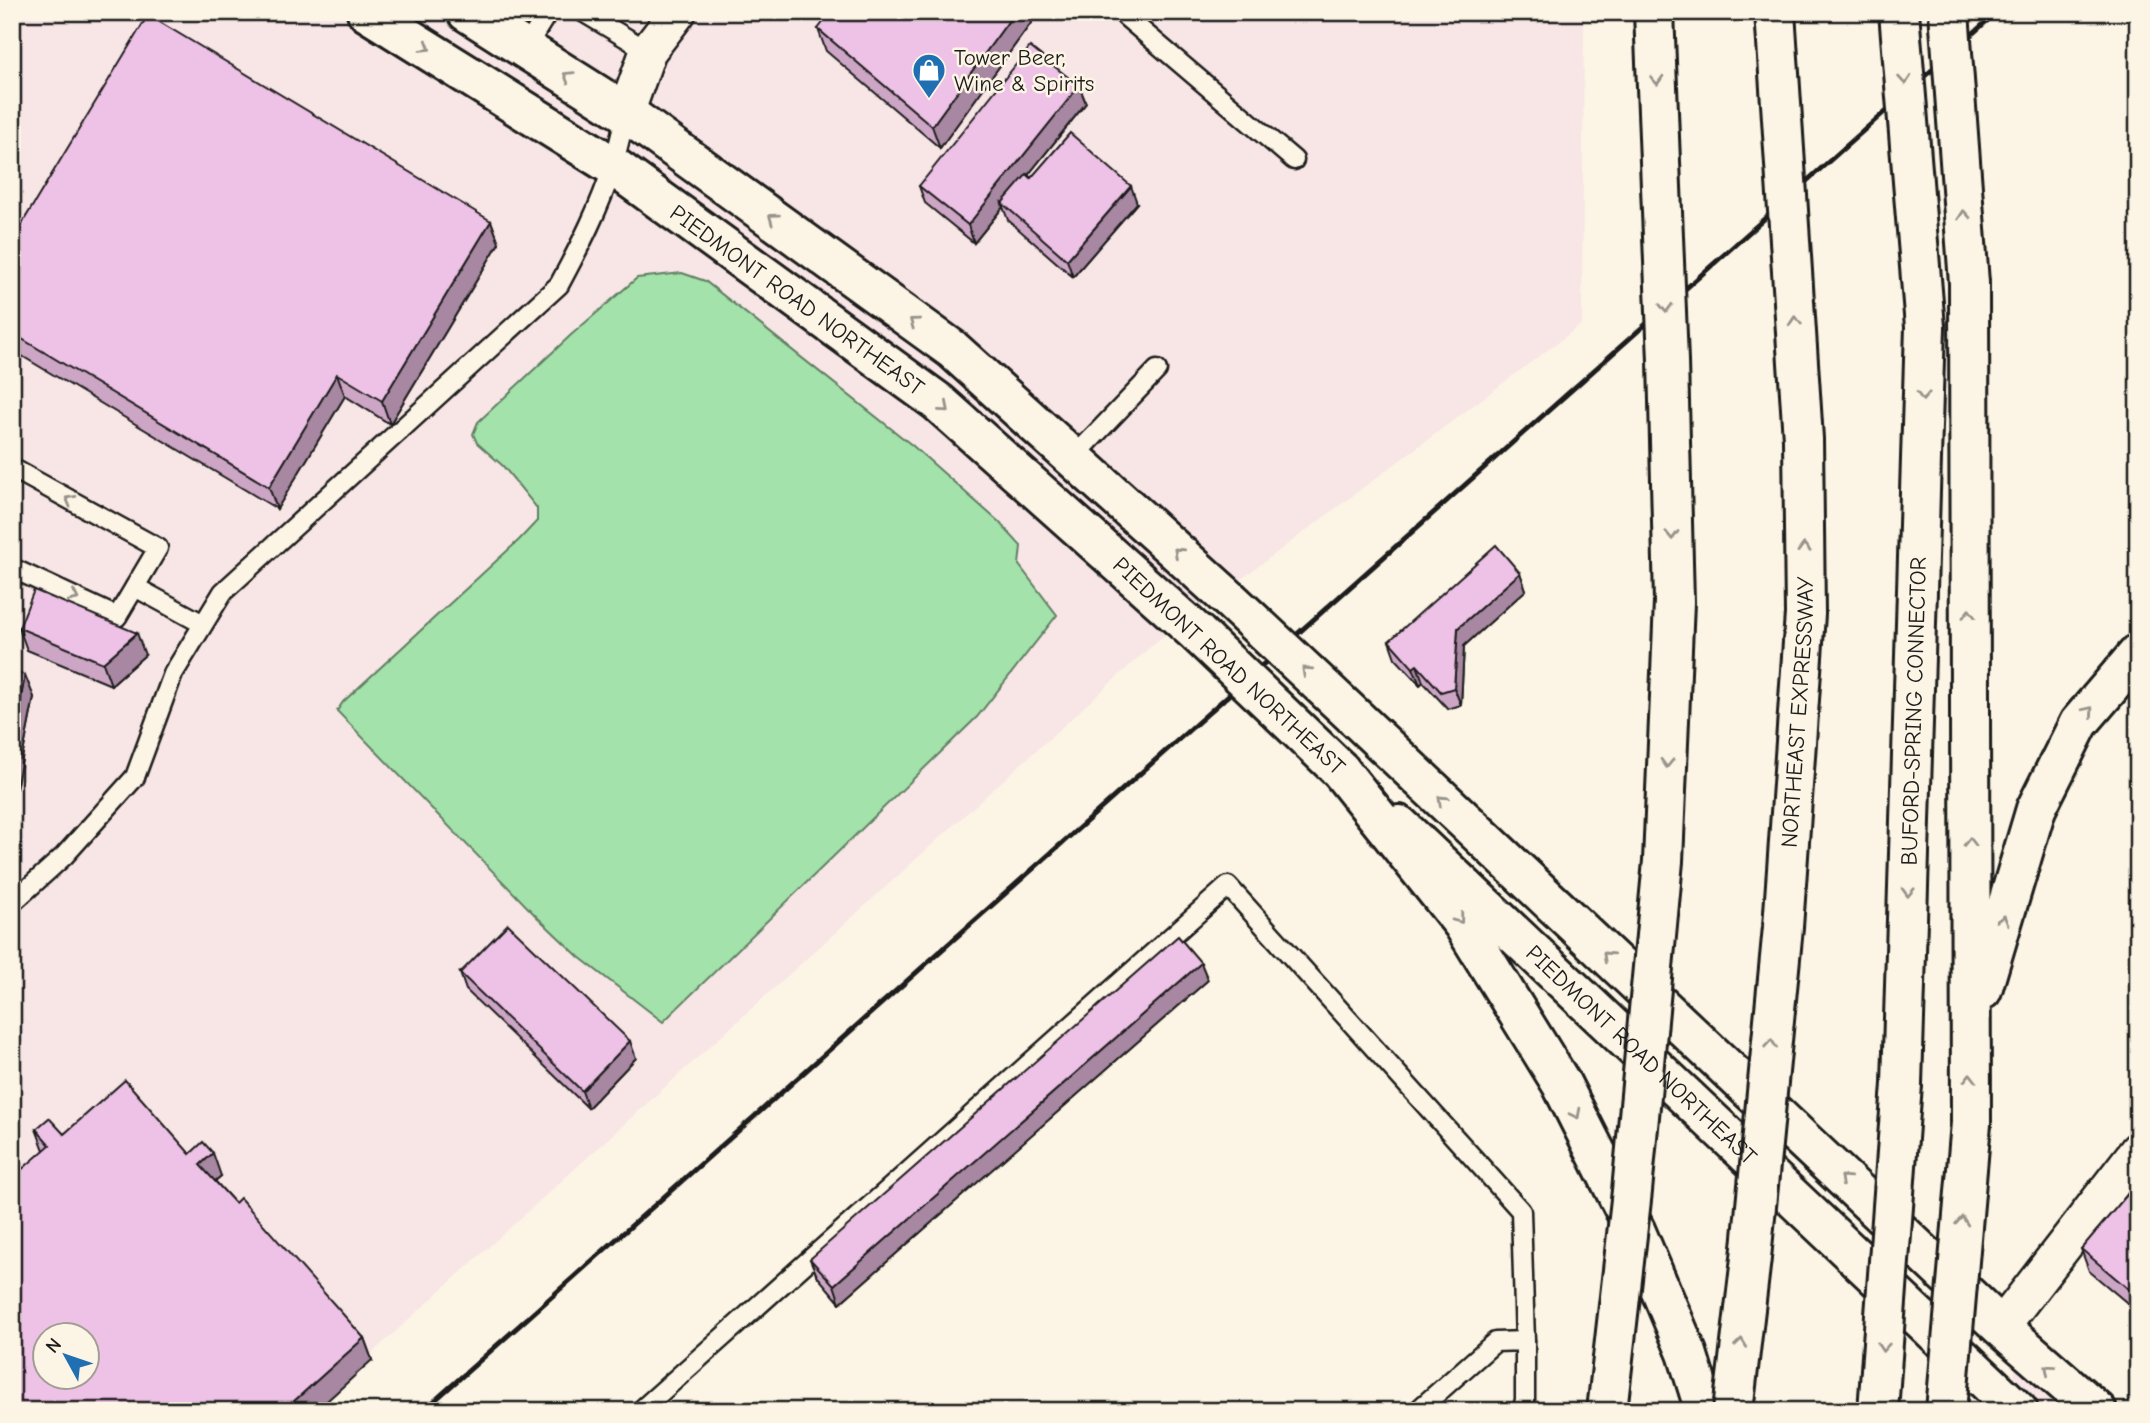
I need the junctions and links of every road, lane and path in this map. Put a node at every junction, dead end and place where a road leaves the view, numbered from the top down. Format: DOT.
graph roads {
  1 [pos="367,12"];
  2 [pos="467,12"];
  3 [pos="548,12"];
  4 [pos="583,12"];
  5 [pos="678,12"];
  6 [pos="1654,12"];
  7 [pos="1775,12"];
  8 [pos="1899,12"];
  9 [pos="1949,12"];
  10 [pos="1126,17"];
  11 [pos="525,49"];
  12 [pos="648,51"];
  13 [pos="626,113"];
  14 [pos="1294,160"];
  15 [pos="613,166"];
  16 [pos="1157,370"];
  17 [pos="1073,458"];
  18 [pos="12,468"];
  19 [pos="12,568"];
  20 [pos="135,587"];
  21 [pos="203,624"];
  22 [pos="2138,654"];
  23 [pos="1340,770"];
  24 [pos="12,903"];
  25 [pos="1970,1033"];
  26 [pos="2138,1150"];
  27 [pos="2001,1327"];
  28 [pos="1525,1341"];
  29 [pos="640,1411"];
  30 [pos="1417,1411"];
  31 [pos="1522,1411"];
  32 [pos="1607,1411"];
  33 [pos="1705,1411"];
  34 [pos="1733,1411"];
  35 [pos="1878,1411"];
  36 [pos="1946,1411"];
  37 [pos="2018,1411"];
  38 [pos="2097,1411"];
  1 -- 15 [label="main road, PIEDMONT ROAD NORTHEAST, one-way"];
  2 -- 11 [label="main road, PIEDMONT ROAD NORTHEAST"];
  3 -- 11 [label="lane"];
  4 -- 12 [label="lane"];
  5 -- 12 [label="street"];
  6 -- 32 [label="main road, one-way, bridge"];
  34 -- 7 [label="main road, NORTHEAST EXPRESSWAY, one-way, bridge"];
  8 -- 35 [label="main road, BUFORD-SPRING CONNECTOR, one-way, bridge"];
  25 -- 9 [label="main road, one-way, bridge"];
  10 -- 14 [label="lane"];
  13 -- 11 [label="main road, PIEDMONT ROAD NORTHEAST, one-way"];
  12 -- 13 [label="street"];
  13 -- 15 [label="lane"];
  17 -- 13 [label="main road, PIEDMONT ROAD NORTHEAST, one-way"];
  15 -- 21 [label="lane"];
  15 -- 23 [label="main road, PIEDMONT ROAD NORTHEAST, one-way, bridge"];
  16 -- 17 [label="lane"];
  27 -- 17 [label="main road, PIEDMONT ROAD NORTHEAST, one-way, bridge"];
  20 -- 18 [label="lane, one-way"];
  19 -- 20 [label="lane, one-way"];
  20 -- 21 [label="lane"];
  21 -- 24 [label="lane"];
  25 -- 22 [label="main road, one-way"];
  23 -- 33 [label="main road, one-way"];
  23 -- 37 [label="main road, PIEDMONT ROAD NORTHEAST"];
  36 -- 25 [label="main road, one-way, bridge"];
  26 -- 27 [label="street"];
  38 -- 27 [label="main road, PIEDMONT ROAD NORTHEAST, one-way"];
  28 -- 29 [label="lane"];
  28 -- 30 [label="lane"];
  28 -- 31 [label="lane"];
}
